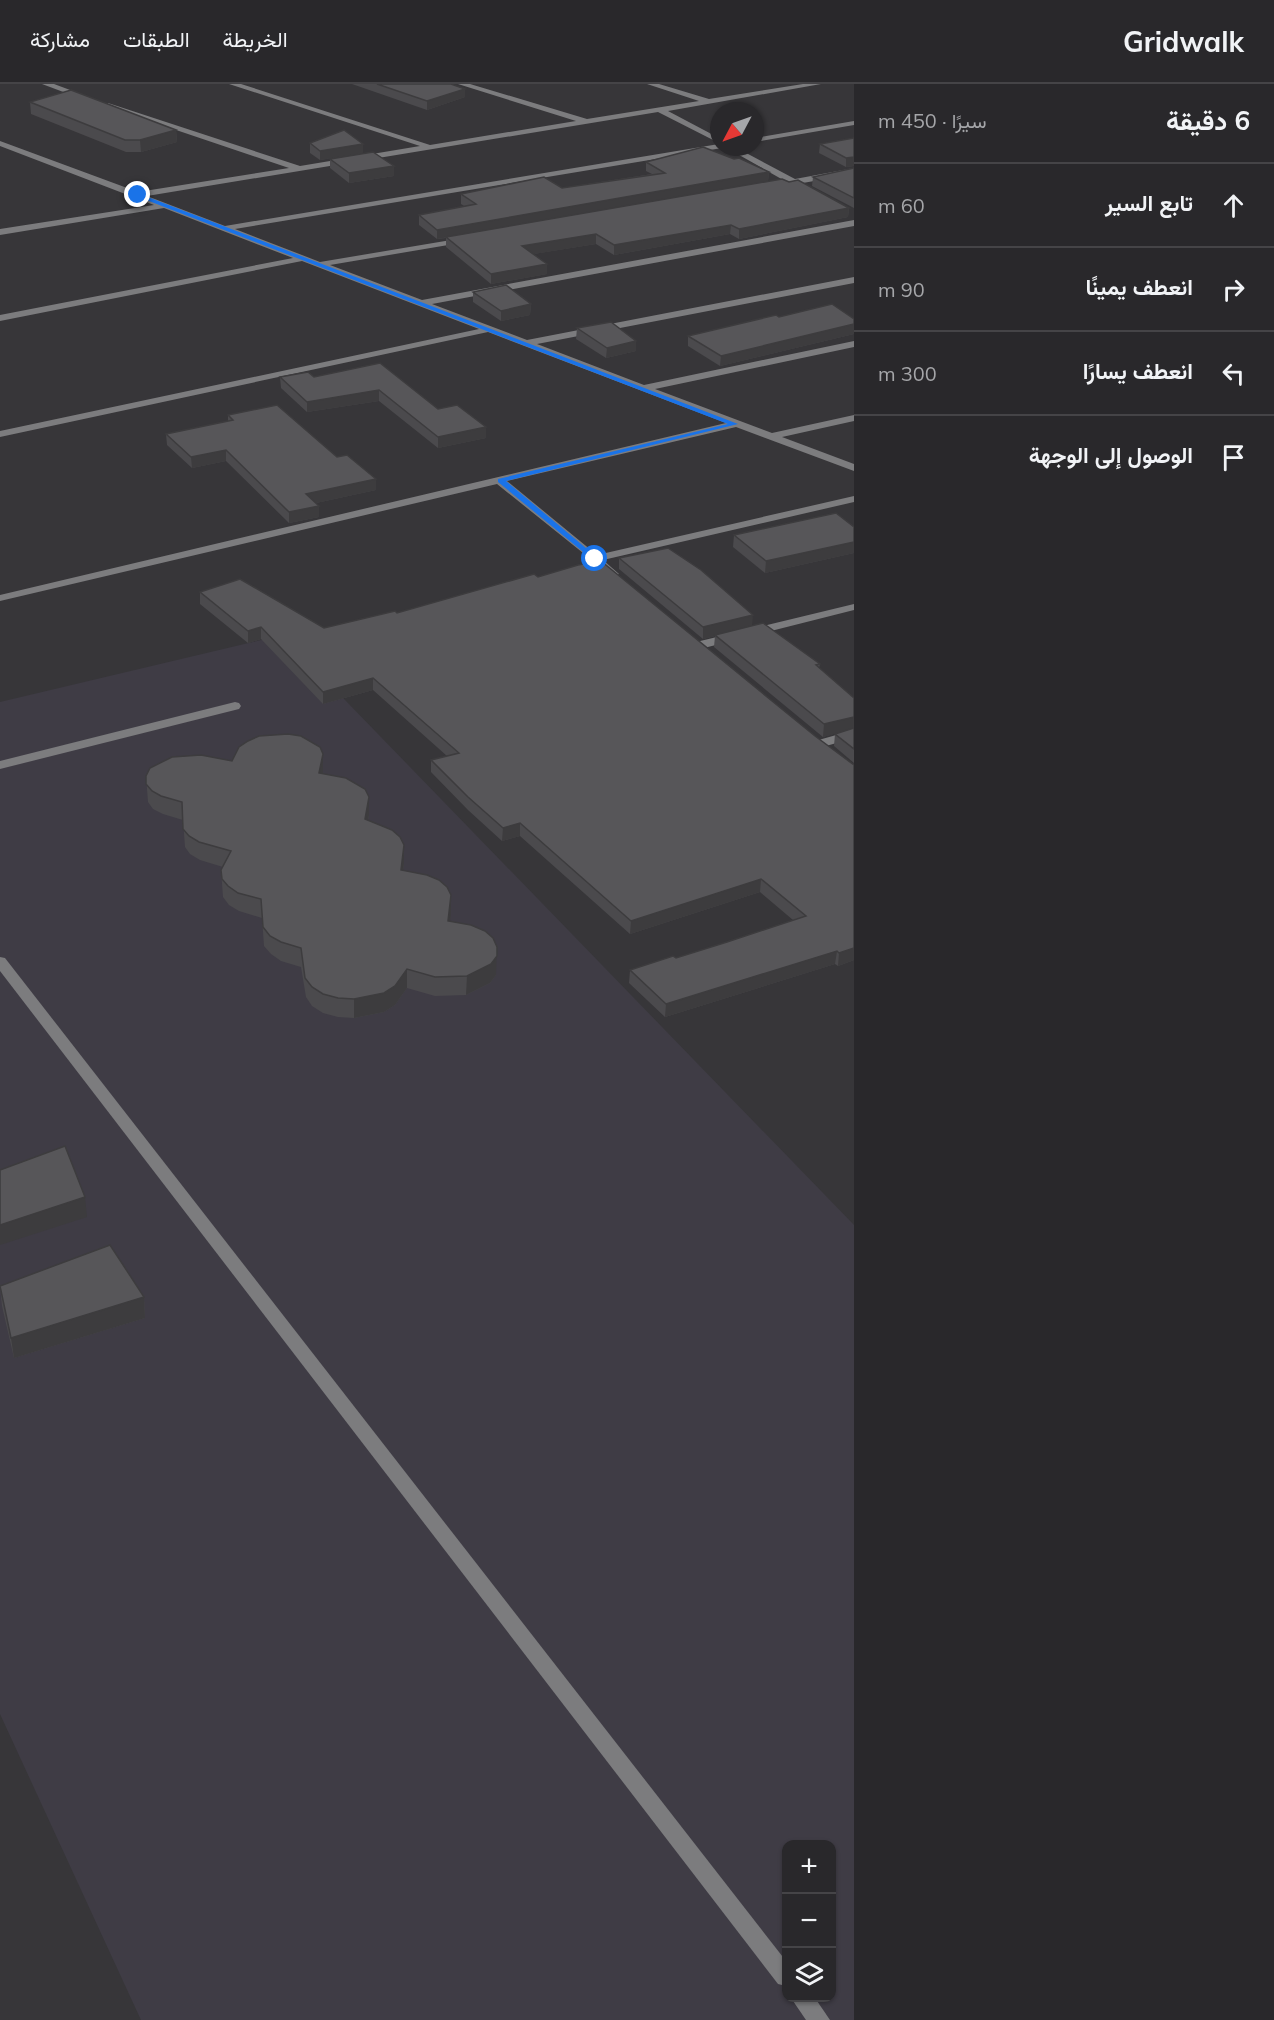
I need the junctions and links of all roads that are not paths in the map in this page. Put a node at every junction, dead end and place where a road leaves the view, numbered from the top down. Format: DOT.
graph roads {
  1 [pos="46,84"];
  2 [pos="233,84"];
  3 [pos="462,84"];
  4 [pos="651,84"];
  5 [pos="817,84"];
  6 [pos="90,99"];
  7 [pos="101,102"];
  8 [pos="710,102"];
  9 [pos="660,110"];
  10 [pos="587,122"];
  11 [pos="854,123"];
  12 [pos="764,138"];
  13 [pos="710,139"];
  14 [pos="0,143"];
  15 [pos="710,146"];
  16 [pos="431,147"];
  17 [pos="746,156"];
  18 [pos="301,169"];
  19 [pos="854,171"];
  20 [pos="794,181"];
  21 [pos="771,186"];
  22 [pos="804,187"];
  23 [pos="138,195"];
  24 [pos="165,206"];
  25 [pos="854,223"];
  26 [pos="227,228"];
  27 [pos="0,232"];
  28 [pos="475,237"];
  29 [pos="305,258"];
  30 [pos="322,264"];
  31 [pos="854,280"];
  32 [pos="423,303"];
  33 [pos="0,318"];
  34 [pos="490,329"];
  35 [pos="528,343"];
  36 [pos="854,344"];
  37 [pos="643,388"];
  38 [pos="854,418"];
  39 [pos="735,424"];
  40 [pos="0,434"];
  41 [pos="769,437"];
  42 [pos="854,468"];
  43 [pos="501,481"];
  44 [pos="854,499"];
  45 [pos="595,559"];
  46 [pos="621,580"];
  47 [pos="0,598"];
  48 [pos="854,607"];
  49 [pos="700,645"];
  50 [pos="235,706"];
  51 [pos="854,734"];
  52 [pos="819,744"];
  53 [pos="0,765"];
  54 [pos="0,961"];
  55 [pos="782,1972"];
  56 [pos="805,2002"];
  57 [pos="819,2020"];
  1 -- 6 [label="street"];
  2 -- 16 [label="street"];
  3 -- 10 [label="street"];
  4 -- 8 [label="street"];
  5 -- 8 [label="street"];
  7 -- 18 [label="street"];
  8 -- 9 [label="street"];
  9 -- 10 [label="street"];
  9 -- 13 [label="street"];
  10 -- 16 [label="street"];
  11 -- 12 [label="street"];
  14 -- 23 [label="street"];
  15 -- 26 [label="street"];
  16 -- 18 [label="street"];
  17 -- 20 [label="street"];
  18 -- 23 [label="street"];
  19 -- 20 [label="street"];
  20 -- 21 [label="street"];
  20 -- 22 [label="street"];
  23 -- 24 [label="street"];
  24 -- 26 [label="street"];
  24 -- 27 [label="street"];
  25 -- 32 [label="street"];
  26 -- 29 [label="street"];
  28 -- 30 [label="street"];
  29 -- 30 [label="street"];
  29 -- 33 [label="street"];
  30 -- 32 [label="street"];
  31 -- 35 [label="street"];
  32 -- 34 [label="street"];
  34 -- 35 [label="street"];
  34 -- 40 [label="street"];
  35 -- 37 [label="street"];
  36 -- 37 [label="street"];
  37 -- 39 [label="street"];
  38 -- 41 [label="street"];
  39 -- 41 [label="street"];
  39 -- 43 [label="street"];
  41 -- 42 [label="street"];
  43 -- 45 [label="street"];
  43 -- 47 [label="street"];
  44 -- 45 [label="street"];
  45 -- 46 [label="street"];
  48 -- 49 [label="street"];
  50 -- 53 [label="street"];
  51 -- 52 [label="street"];
  54 -- 55 [label="street"];
  56 -- 57 [label="street"];
}
